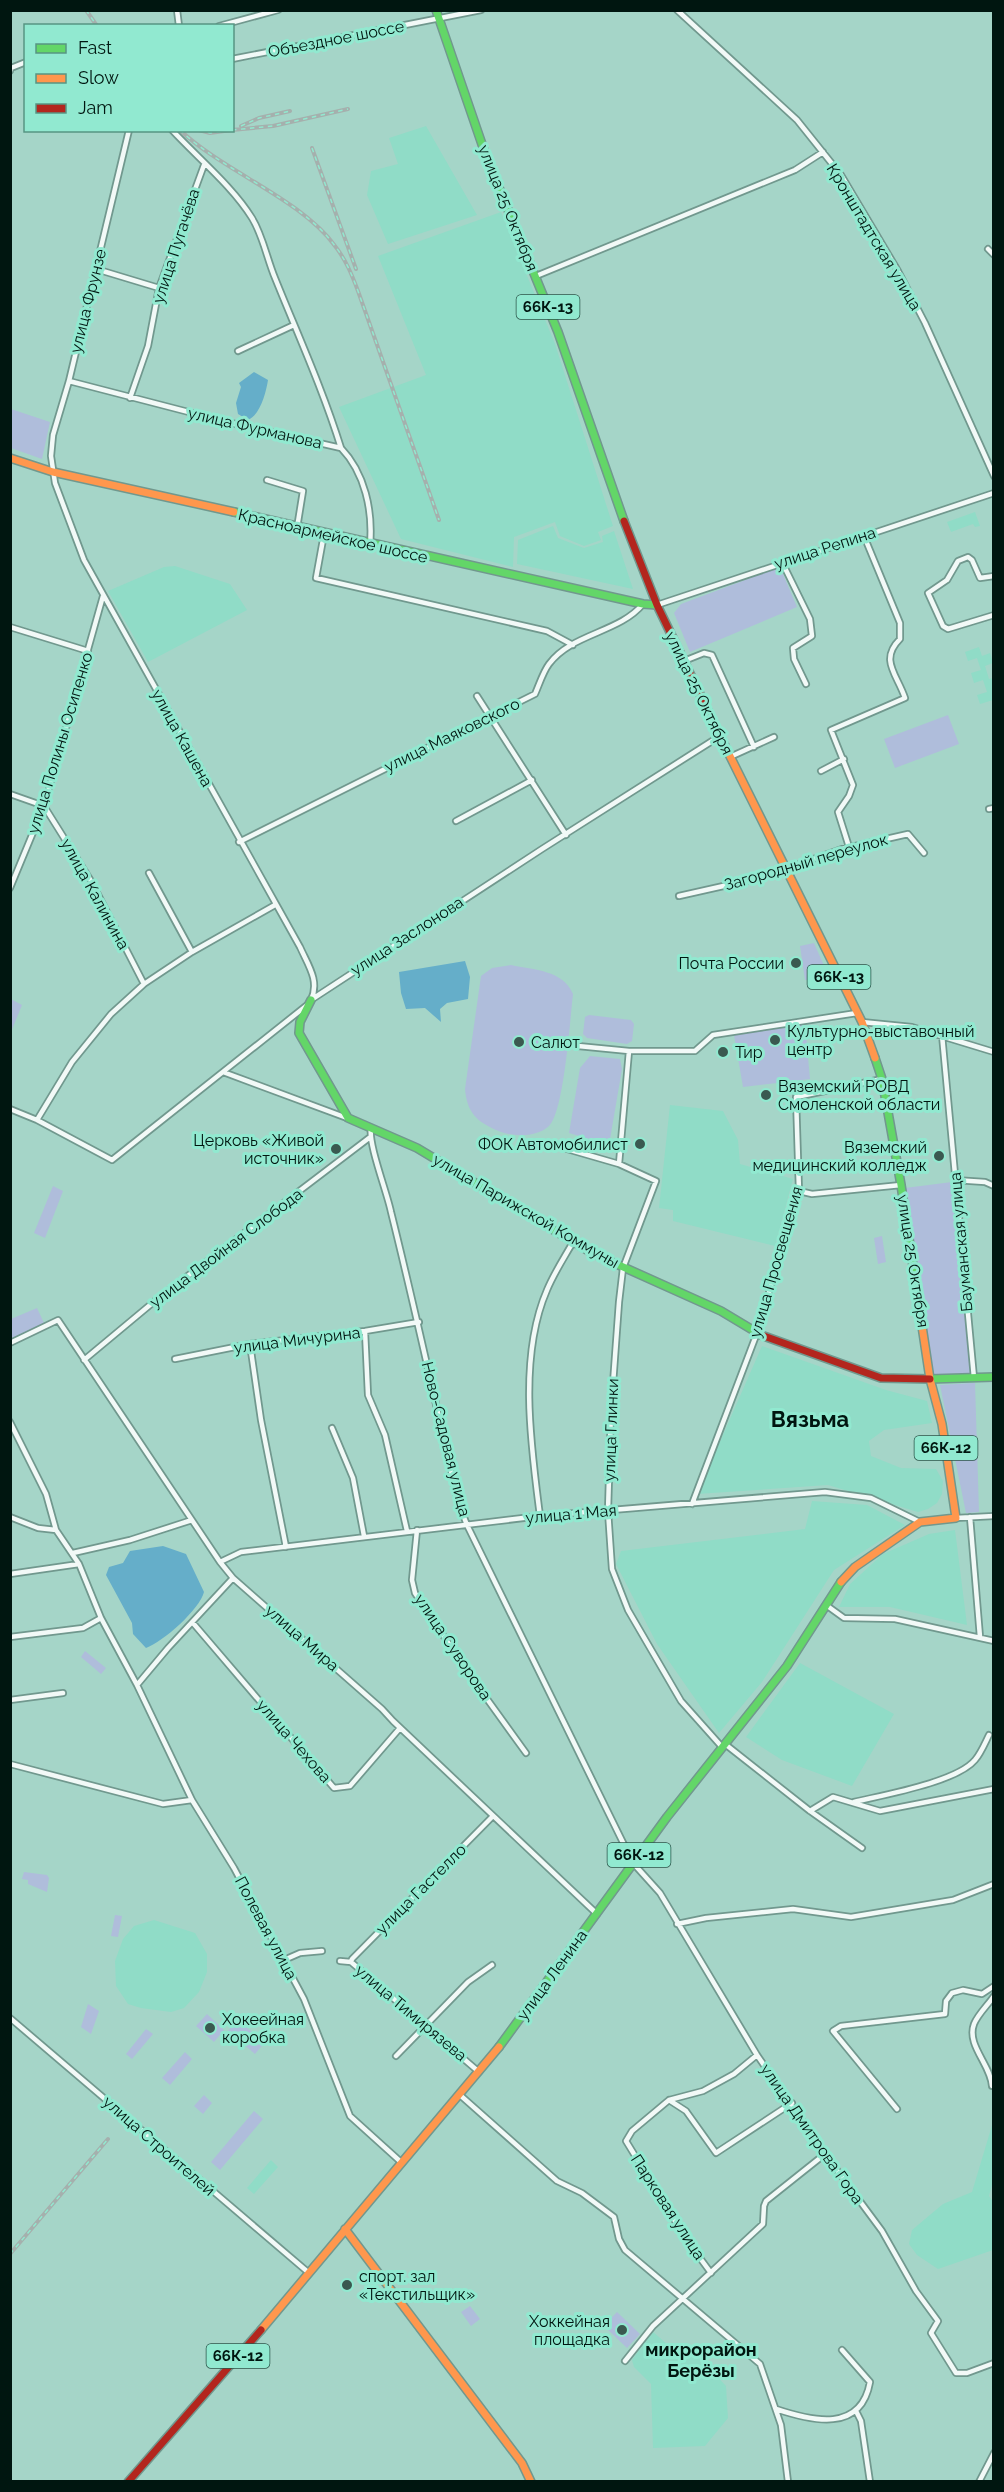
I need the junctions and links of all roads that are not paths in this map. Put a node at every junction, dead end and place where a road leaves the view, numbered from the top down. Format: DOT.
graph roads {
  1 [pos="278,10"];
  2 [pos="436,10"];
  3 [pos="481,10"];
  4 [pos="676,10"];
  5 [pos="440,20"];
  6 [pos="226,24"];
  7 [pos="234,59"];
  8 [pos="24,63"];
  9 [pos="10,71"];
  10 [pos="129,132"];
  11 [pos="174,132"];
  12 [pos="823,152"];
  13 [pos="204,165"];
  14 [pos="988,249"];
  15 [pos="993,255"];
  16 [pos="96,269"];
  17 [pos="536,276"];
  18 [pos="159,288"];
  19 [pos="294,325"];
  20 [pos="238,351"];
  21 [pos="69,381"];
  22 [pos="130,398"];
  23 [pos="341,448"];
  24 [pos="10,458"];
  25 [pos="53,472"];
  26 [pos="993,476"];
  27 [pos="267,480"];
  28 [pos="993,493"];
  29 [pos="297,528"];
  30 [pos="324,534"];
  31 [pos="864,536"];
  32 [pos="370,545"];
  33 [pos="782,562"];
  34 [pos="993,576"];
  35 [pos="103,596"];
  36 [pos="643,604"];
  37 [pos="657,605"];
  38 [pos="993,615"];
  39 [pos="10,627"];
  40 [pos="573,645"];
  41 [pos="88,651"];
  42 [pos="684,661"];
  43 [pos="806,684"];
  44 [pos="477,696"];
  45 [pos="490,716"];
  46 [pos="720,736"];
  47 [pos="774,737"];
  48 [pos="754,747"];
  49 [pos="730,757"];
  50 [pos="844,759"];
  51 [pos="821,771"];
  52 [pos="532,780"];
  53 [pos="10,794"];
  54 [pos="44,806"];
  55 [pos="456,821"];
  56 [pos="566,835"];
  57 [pos="239,842"];
  58 [pos="849,847"];
  59 [pos="924,853"];
  60 [pos="785,868"];
  61 [pos="149,873"];
  62 [pos="10,888"];
  63 [pos="680,896"];
  64 [pos="275,905"];
  65 [pos="192,952"];
  66 [pos="144,984"];
  67 [pos="311,1000"];
  68 [pos="857,1013"];
  69 [pos="862,1022"];
  70 [pos="942,1035"];
  71 [pos="578,1046"];
  72 [pos="630,1051"];
  73 [pos="993,1052"];
  74 [pos="223,1072"];
  75 [pos="882,1079"];
  76 [pos="10,1110"];
  77 [pos="348,1118"];
  78 [pos="37,1120"];
  79 [pos="371,1128"];
  80 [pos="369,1138"];
  81 [pos="567,1149"];
  82 [pos="619,1164"];
  83 [pos="955,1180"];
  84 [pos="901,1185"];
  85 [pos="993,1186"];
  86 [pos="799,1191"];
  87 [pos="573,1242"];
  88 [pos="623,1268"];
  89 [pos="419,1322"];
  90 [pos="365,1331"];
  91 [pos="757,1333"];
  92 [pos="10,1343"];
  93 [pos="250,1344"];
  94 [pos="175,1359"];
  95 [pos="84,1360"];
  96 [pos="993,1377"];
  97 [pos="974,1378"];
  98 [pos="930,1379"];
  99 [pos="10,1422"];
  100 [pos="332,1428"];
  101 [pos="692,1504"];
  102 [pos="608,1511"];
  103 [pos="540,1516"];
  104 [pos="993,1516"];
  105 [pos="10,1517"];
  106 [pos="970,1517"];
  107 [pos="956,1518"];
  108 [pos="192,1520"];
  109 [pos="920,1522"];
  110 [pos="466,1525"];
  111 [pos="56,1530"];
  112 [pos="417,1530"];
  113 [pos="407,1531"];
  114 [pos="364,1536"];
  115 [pos="286,1547"];
  116 [pos="73,1553"];
  117 [pos="220,1562"];
  118 [pos="79,1564"];
  119 [pos="10,1574"];
  120 [pos="233,1578"];
  121 [pos="826,1605"];
  122 [pos="101,1618"];
  123 [pos="193,1623"];
  124 [pos="980,1636"];
  125 [pos="10,1637"];
  126 [pos="993,1641"];
  127 [pos="138,1685"];
  128 [pos="63,1694"];
  129 [pos="10,1700"];
  130 [pos="400,1728"];
  131 [pos="989,1735"];
  132 [pos="723,1746"];
  133 [pos="526,1753"];
  134 [pos="10,1764"];
  135 [pos="993,1789"];
  136 [pos="192,1800"];
  137 [pos="851,1802"];
  138 [pos="810,1811"];
  139 [pos="494,1816"];
  140 [pos="862,1848"];
  141 [pos="633,1863"];
  142 [pos="993,1884"];
  143 [pos="597,1914"];
  144 [pos="677,1924"];
  145 [pos="322,1951"];
  146 [pos="284,1960"];
  147 [pos="340,1961"];
  148 [pos="351,1962"];
  149 [pos="492,1965"];
  150 [pos="993,1986"];
  151 [pos="993,1996"];
  152 [pos="10,2018"];
  153 [pos="426,2025"];
  154 [pos="757,2055"];
  155 [pos="396,2056"];
  156 [pos="479,2072"];
  157 [pos="992,2086"];
  158 [pos="459,2095"];
  159 [pos="669,2100"];
  160 [pos="792,2103"];
  161 [pos="897,2109"];
  162 [pos="825,2154"];
  163 [pos="402,2163"];
  164 [pos="345,2229"];
  165 [pos="309,2273"];
  166 [pos="711,2273"];
  167 [pos="683,2297"];
  168 [pos="842,2350"];
  169 [pos="625,2361"];
  170 [pos="993,2363"];
  171 [pos="776,2409"];
  172 [pos="856,2411"];
  173 [pos="993,2453"];
  174 [pos="129,2481"];
  175 [pos="531,2481"];
  176 [pos="789,2481"];
  177 [pos="870,2481"];
  178 [pos="979,2481"];
  1 -- 6 [label="street"];
  2 -- 5 [label="main road, улица 25 Октября / 66К-13"];
  3 -- 5 [label="street, Объездное шоссе"];
  4 -- 12 [label="street, Кронштадтская улица"];
  5 -- 7 [label="street, Объездное шоссе"];
  5 -- 17 [label="main road, улица 25 Октября / 66К-13"];
  8 -- 9 [label="street"];
  10 -- 16 [label="street, улица Фрунзе"];
  11 -- 13 [label="street"];
  12 -- 17 [label="street"];
  12 -- 26 [label="street, Кронштадтская улица"];
  13 -- 18 [label="street, улица Пугачёва"];
  13 -- 19 [label="street"];
  14 -- 15 [label="street"];
  16 -- 18 [label="street"];
  16 -- 21 [label="street, улица Фрунзе"];
  17 -- 37 [label="main road, улица 25 Октября / 66К-13"];
  18 -- 22 [label="street, улица Пугачёва"];
  19 -- 20 [label="street"];
  19 -- 23 [label="street"];
  21 -- 22 [label="street, улица Фурманова"];
  21 -- 25 [label="street, улица Фрунзе"];
  22 -- 23 [label="street, улица Фурманова"];
  23 -- 32 [label="street, улица Фурманова"];
  24 -- 25 [label="main road, Красноармейское шоссе"];
  25 -- 29 [label="main road, Красноармейское шоссе"];
  25 -- 35 [label="street, улица Кашена"];
  27 -- 29 [label="street"];
  28 -- 31 [label="street, улица Репина"];
  29 -- 30 [label="main road, Красноармейское шоссе"];
  30 -- 32 [label="main road, Красноармейское шоссе"];
  30 -- 40 [label="street"];
  31 -- 33 [label="street, улица Репина"];
  31 -- 50 [label="street"];
  32 -- 36 [label="main road, Красноармейское шоссе"];
  33 -- 37 [label="street, улица Репина"];
  33 -- 43 [label="street"];
  34 -- 38 [label="street"];
  35 -- 41 [label="street, улица Полины Осипенко"];
  35 -- 57 [label="street, улица Кашена"];
  36 -- 37 [label="main road, Красноармейское шоссе"];
  36 -- 40 [label="street, улица Маяковского"];
  37 -- 42 [label="main road, улица 25 Октября / 66К-13"];
  39 -- 41 [label="street"];
  40 -- 45 [label="street, улица Маяковского"];
  41 -- 54 [label="street, улица Полины Осипенко"];
  42 -- 46 [label="main road, улица 25 Октября / 66К-13"];
  42 -- 48 [label="street"];
  44 -- 45 [label="street"];
  45 -- 52 [label="street"];
  45 -- 57 [label="street, улица Маяковского"];
  46 -- 49 [label="main road, улица 25 Октября / 66К-13"];
  46 -- 56 [label="street, улица Заслонова"];
  47 -- 48 [label="street"];
  48 -- 49 [label="street"];
  49 -- 60 [label="main road, улица 25 Октября / 66К-13"];
  50 -- 51 [label="street"];
  50 -- 58 [label="street"];
  52 -- 55 [label="street"];
  52 -- 56 [label="street"];
  53 -- 54 [label="street"];
  54 -- 62 [label="street, улица Полины Осипенко"];
  54 -- 66 [label="street, улица Калинина"];
  56 -- 67 [label="street, улица Заслонова"];
  57 -- 64 [label="street, улица Кашена"];
  58 -- 59 [label="street, Загородный переулок"];
  58 -- 60 [label="street, Загородный переулок"];
  60 -- 63 [label="street, Загородный переулок"];
  60 -- 68 [label="main road, улица 25 Октября / 66К-13"];
  61 -- 65 [label="street"];
  64 -- 65 [label="street"];
  64 -- 67 [label="street, улица Кашена"];
  65 -- 66 [label="street"];
  66 -- 78 [label="street"];
  67 -- 74 [label="street, улица Заслонова"];
  67 -- 77 [label="main road"];
  68 -- 69 [label="main road, улица 25 Октября / 66К-13"];
  68 -- 72 [label="street"];
  69 -- 70 [label="street"];
  69 -- 75 [label="main road, улица 25 Октября / 66К-13"];
  70 -- 73 [label="street"];
  70 -- 83 [label="street, Бауманская улица"];
  71 -- 72 [label="street"];
  72 -- 82 [label="street"];
  74 -- 77 [label="street"];
  74 -- 78 [label="street, улица Заслонова"];
  75 -- 84 [label="main road, улица 25 Октября / 66К-13"];
  75 -- 86 [label="street, улица Просвещения"];
  76 -- 78 [label="street"];
  77 -- 79 [label="main road, улица Парижской Коммуны"];
  79 -- 80 [label="street"];
  79 -- 87 [label="main road, улица Парижской Коммуны"];
  80 -- 89 [label="street, Ново-Садовая улица"];
  80 -- 95 [label="street, улица Двойная Слобода"];
  81 -- 82 [label="street, улица Глинки"];
  82 -- 88 [label="street, улица Глинки"];
  83 -- 85 [label="street"];
  83 -- 97 [label="street, Бауманская улица"];
  84 -- 86 [label="street"];
  84 -- 98 [label="main road, улица 25 Октября / 66К-13"];
  86 -- 91 [label="street, улица Просвещения"];
  87 -- 88 [label="main road, улица Парижской Коммуны"];
  87 -- 103 [label="street"];
  88 -- 91 [label="main road, улица Парижской Коммуны"];
  88 -- 102 [label="street, улица Глинки"];
  89 -- 90 [label="street, улица Мичурина"];
  89 -- 110 [label="street, Ново-Садовая улица"];
  90 -- 93 [label="street, улица Мичурина"];
  90 -- 113 [label="street"];
  91 -- 98 [label="main road, улица Парижской Коммуны"];
  91 -- 101 [label="street, улица Просвещения"];
  92 -- 95 [label="street, улица Мира"];
  93 -- 94 [label="street, улица Мичурина"];
  93 -- 115 [label="street"];
  95 -- 108 [label="street, улица Мира"];
  96 -- 97 [label="main road, улица Парижской Коммуны"];
  97 -- 98 [label="main road, улица Парижской Коммуны"];
  98 -- 107 [label="main road, 66К-12"];
  99 -- 111 [label="street"];
  100 -- 114 [label="street"];
  101 -- 102 [label="street, улица 1 Мая"];
  101 -- 109 [label="street, улица 1 Мая"];
  102 -- 103 [label="street, улица 1 Мая"];
  102 -- 132 [label="street, улица Глинки"];
  103 -- 110 [label="street, улица 1 Мая"];
  104 -- 106 [label="street, улица Ленина"];
  105 -- 111 [label="street"];
  106 -- 107 [label="street, улица Ленина"];
  106 -- 124 [label="street"];
  107 -- 109 [label="main road, улица Ленина / 66К-12"];
  108 -- 116 [label="street"];
  108 -- 117 [label="street, улица Мира"];
  109 -- 121 [label="main road, улица Ленина / 66К-12"];
  110 -- 112 [label="street, улица 1 Мая"];
  110 -- 141 [label="street, Ново-Садовая улица"];
  111 -- 116 [label="street, Полевая улица"];
  112 -- 113 [label="street, улица 1 Мая"];
  112 -- 133 [label="street, улица Суворова"];
  113 -- 114 [label="street, улица 1 Мая"];
  114 -- 115 [label="street, улица 1 Мая"];
  115 -- 117 [label="street, улица 1 Мая"];
  116 -- 118 [label="street, Полевая улица"];
  117 -- 120 [label="street, улица Мира"];
  118 -- 119 [label="street"];
  118 -- 122 [label="street, Полевая улица"];
  120 -- 123 [label="street"];
  120 -- 130 [label="street, улица Мира"];
  121 -- 124 [label="street"];
  121 -- 132 [label="main road, улица Ленина / 66К-12"];
  122 -- 125 [label="street"];
  122 -- 127 [label="street, Полевая улица"];
  123 -- 127 [label="street"];
  123 -- 130 [label="street, улица Чехова"];
  124 -- 126 [label="street"];
  127 -- 136 [label="street, Полевая улица"];
  128 -- 129 [label="street"];
  130 -- 139 [label="street, улица Мира"];
  131 -- 137 [label="street"];
  132 -- 138 [label="street, улица Глинки"];
  132 -- 141 [label="main road, улица Ленина / 66К-12"];
  134 -- 136 [label="street"];
  135 -- 137 [label="street"];
  136 -- 146 [label="street, Полевая улица"];
  137 -- 138 [label="street"];
  138 -- 140 [label="street, улица Глинки"];
  139 -- 143 [label="street, улица Мира"];
  139 -- 148 [label="street, улица Гастелло"];
  141 -- 143 [label="main road, улица Ленина / 66К-12"];
  141 -- 144 [label="street, улица Дмитрова Гора"];
  142 -- 144 [label="street"];
  143 -- 156 [label="main road, улица Ленина / 66К-12"];
  144 -- 154 [label="street, улица Дмитрова Гора"];
  145 -- 146 [label="street"];
  146 -- 163 [label="street, Полевая улица"];
  147 -- 148 [label="street, улица Тимирязева"];
  148 -- 153 [label="street, улица Тимирязева"];
  149 -- 153 [label="street"];
  150 -- 161 [label="street"];
  151 -- 157 [label="street"];
  152 -- 165 [label="street, улица Строителей"];
  153 -- 155 [label="street"];
  153 -- 156 [label="street, улица Тимирязева"];
  154 -- 159 [label="street"];
  154 -- 160 [label="street, улица Дмитрова Гора"];
  156 -- 158 [label="main road, улица Ленина / 66К-12"];
  158 -- 163 [label="main road, улица Ленина / 66К-12"];
  158 -- 167 [label="street"];
  159 -- 160 [label="street"];
  159 -- 166 [label="street, Парковая улица"];
  160 -- 162 [label="street, улица Дмитрова Гора"];
  162 -- 166 [label="street"];
  162 -- 170 [label="street, улица Дмитрова Гора"];
  163 -- 164 [label="main road, улица Ленина / 66К-12"];
  164 -- 165 [label="main road, улица Ленина / 66К-12"];
  164 -- 175 [label="main road"];
  165 -- 174 [label="main road, улица Ленина / 66К-12"];
  166 -- 167 [label="street"];
  167 -- 169 [label="street"];
  167 -- 171 [label="street"];
  168 -- 172 [label="street"];
  171 -- 172 [label="street"];
  171 -- 176 [label="street"];
  172 -- 177 [label="street"];
  173 -- 178 [label="street"];
}
